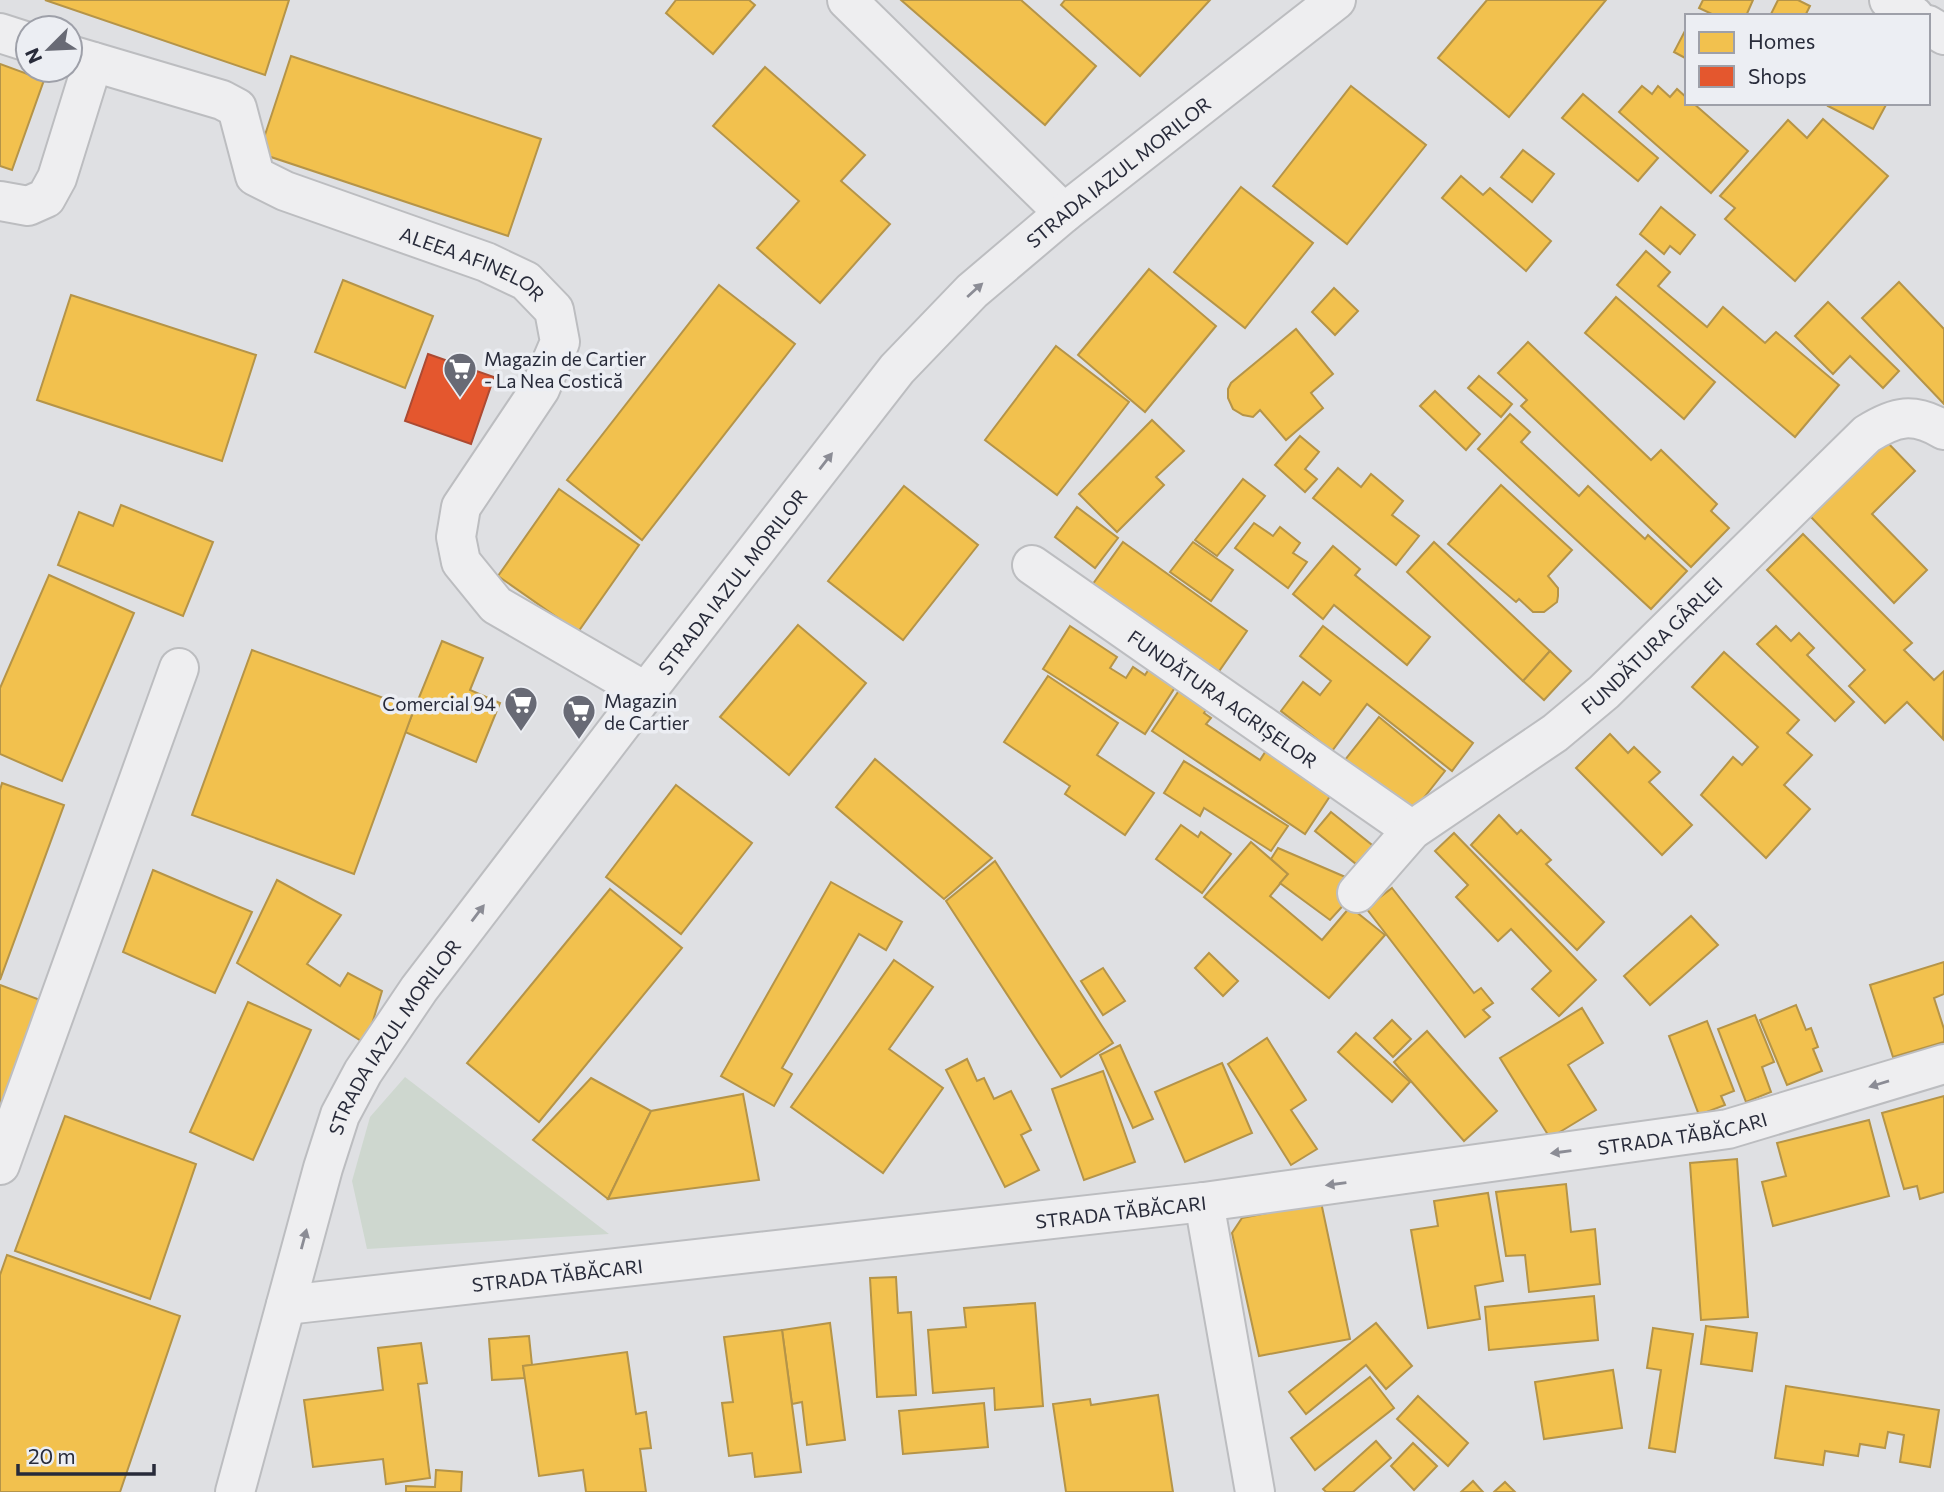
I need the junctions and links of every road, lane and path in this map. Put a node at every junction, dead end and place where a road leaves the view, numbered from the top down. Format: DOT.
graph roads {
  1 [pos="846,0"];
  2 [pos="1336,0"];
  3 [pos="1889,0"];
  4 [pos="1911,14"];
  5 [pos="84,60"];
  6 [pos="77,84"];
  7 [pos="0,201"];
  8 [pos="1064,213"];
  9 [pos="1944,430"];
  10 [pos="1032,565"];
  11 [pos="179,668"];
  12 [pos="646,692"];
  13 [pos="1412,830"];
  14 [pos="1357,893"];
  15 [pos="1944,1064"];
  16 [pos="0,1165"];
  17 [pos="1204,1202"];
  18 [pos="286,1305"];
  19 [pos="235,1492"];
  20 [pos="1255,1492"];
  1 -- 8 [label="street"];
  2 -- 8 [label="street, STRADA IAZUL MORILOR"];
  3 -- 4 [label="street"];
  5 -- 12 [label="street, ALEEA AFINELOR"];
  6 -- 7 [label="street"];
  12 -- 8 [label="street, STRADA IAZUL MORILOR, one-way"];
  9 -- 13 [label="street, FUNDĂTURA GÂRLEI"];
  10 -- 13 [label="street, FUNDĂTURA AGRIȘELOR"];
  11 -- 16 [label="street"];
  18 -- 12 [label="street, STRADA IAZUL MORILOR, one-way"];
  13 -- 14 [label="street, FUNDĂTURA GÂRLEI"];
  15 -- 17 [label="street, STRADA TĂBĂCARI, one-way"];
  17 -- 18 [label="street, STRADA TĂBĂCARI"];
  17 -- 20 [label="street"];
  18 -- 19 [label="street, STRADA IAZUL MORILOR"];
}
